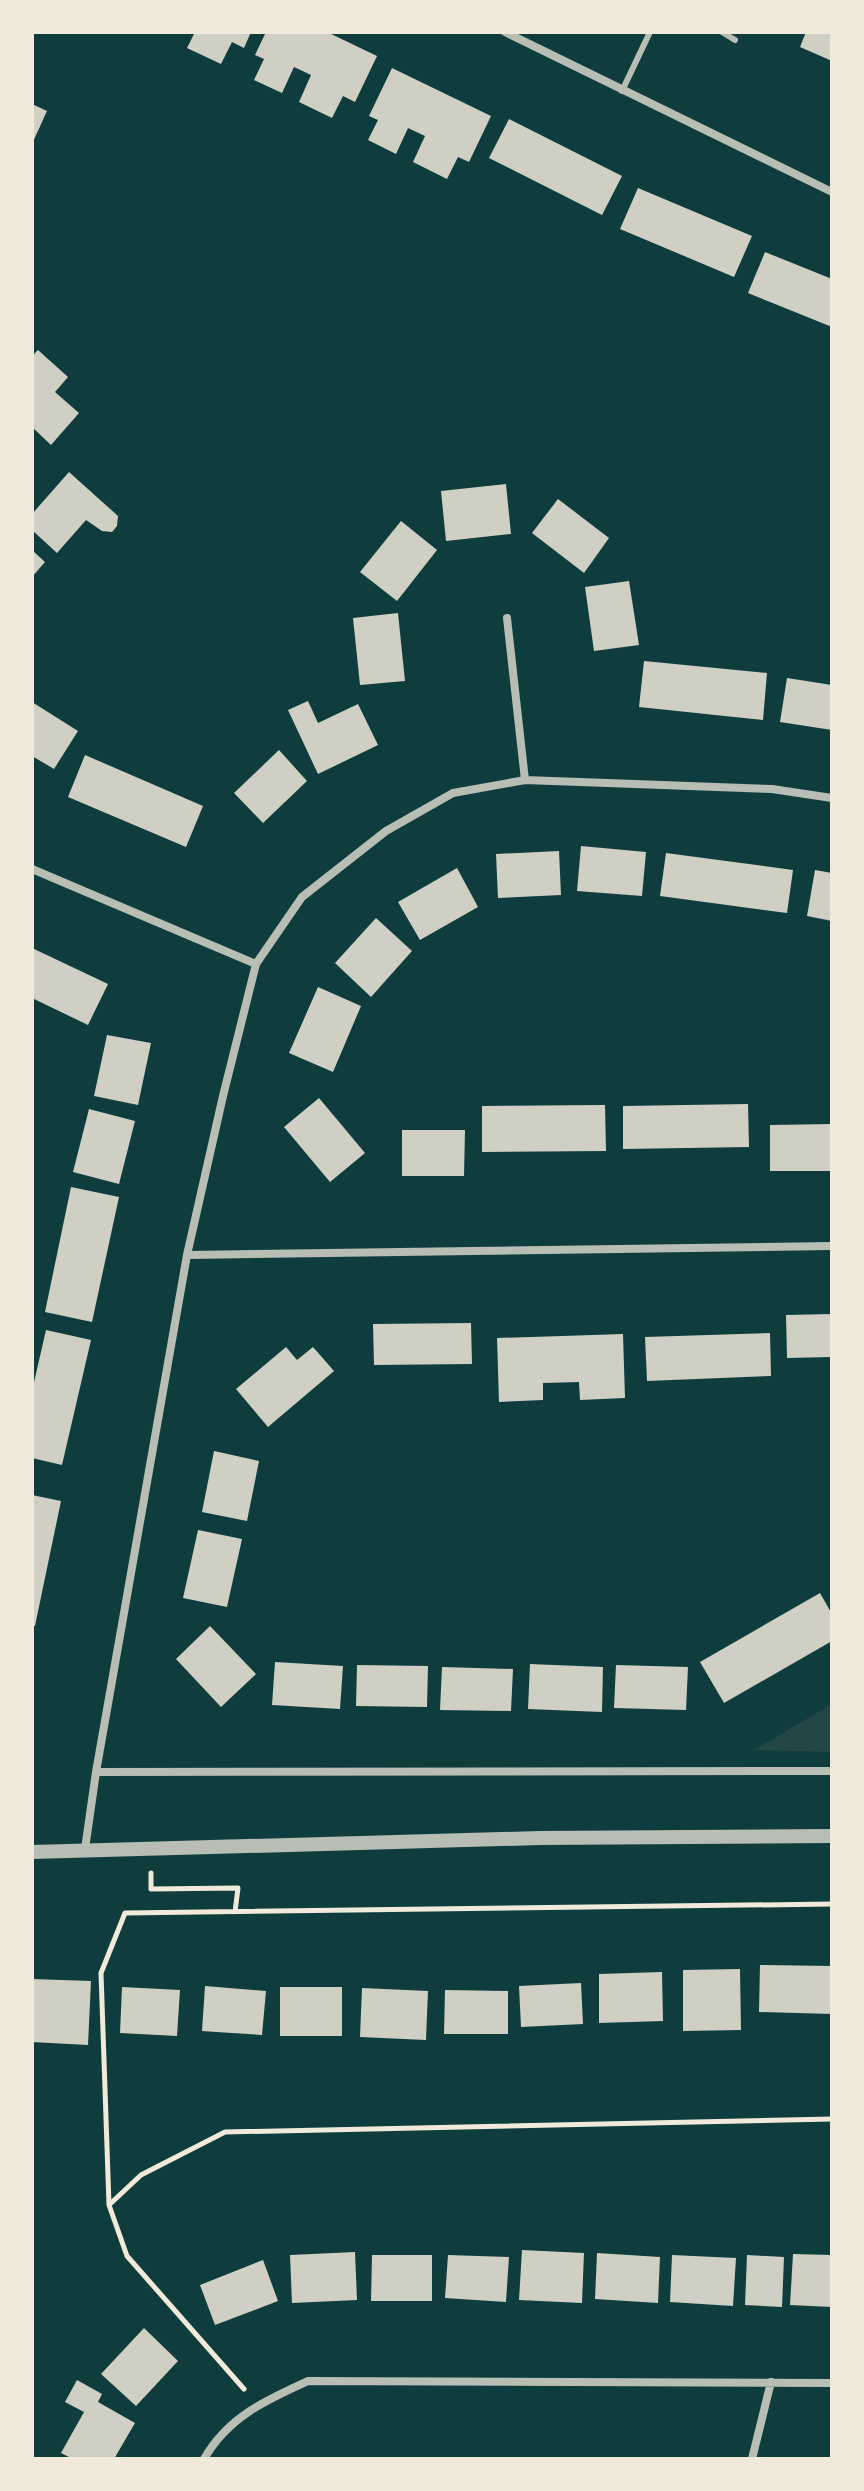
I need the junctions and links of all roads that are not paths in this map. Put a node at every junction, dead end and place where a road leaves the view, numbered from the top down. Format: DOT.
graph roads {
  1 [pos="505,32"];
  2 [pos="650,32"];
  3 [pos="722,32"];
  4 [pos="735,40"];
  5 [pos="622,91"];
  6 [pos="832,192"];
  7 [pos="507,618"];
  8 [pos="525,780"];
  9 [pos="832,798"];
  10 [pos="32,869"];
  11 [pos="256,964"];
  12 [pos="832,1246"];
  13 [pos="187,1255"];
  14 [pos="832,1771"];
  15 [pos="96,1772"];
  16 [pos="832,1836"];
  17 [pos="85,1849"];
  18 [pos="32,1852"];
  19 [pos="771,2382"];
  20 [pos="832,2383"];
  21 [pos="204,2459"];
  22 [pos="752,2459"];
  1 -- 5 [label="street"];
  2 -- 5 [label="lane"];
  3 -- 4 [label="lane"];
  5 -- 6 [label="street"];
  7 -- 8 [label="street"];
  8 -- 9 [label="street"];
  8 -- 11 [label="street"];
  10 -- 11 [label="street"];
  11 -- 13 [label="street"];
  12 -- 13 [label="street"];
  13 -- 15 [label="street"];
  14 -- 15 [label="street"];
  15 -- 17 [label="street"];
  16 -- 17 [label="street"];
  17 -- 18 [label="street"];
  19 -- 20 [label="street"];
  19 -- 21 [label="street"];
  19 -- 22 [label="street"];
}
